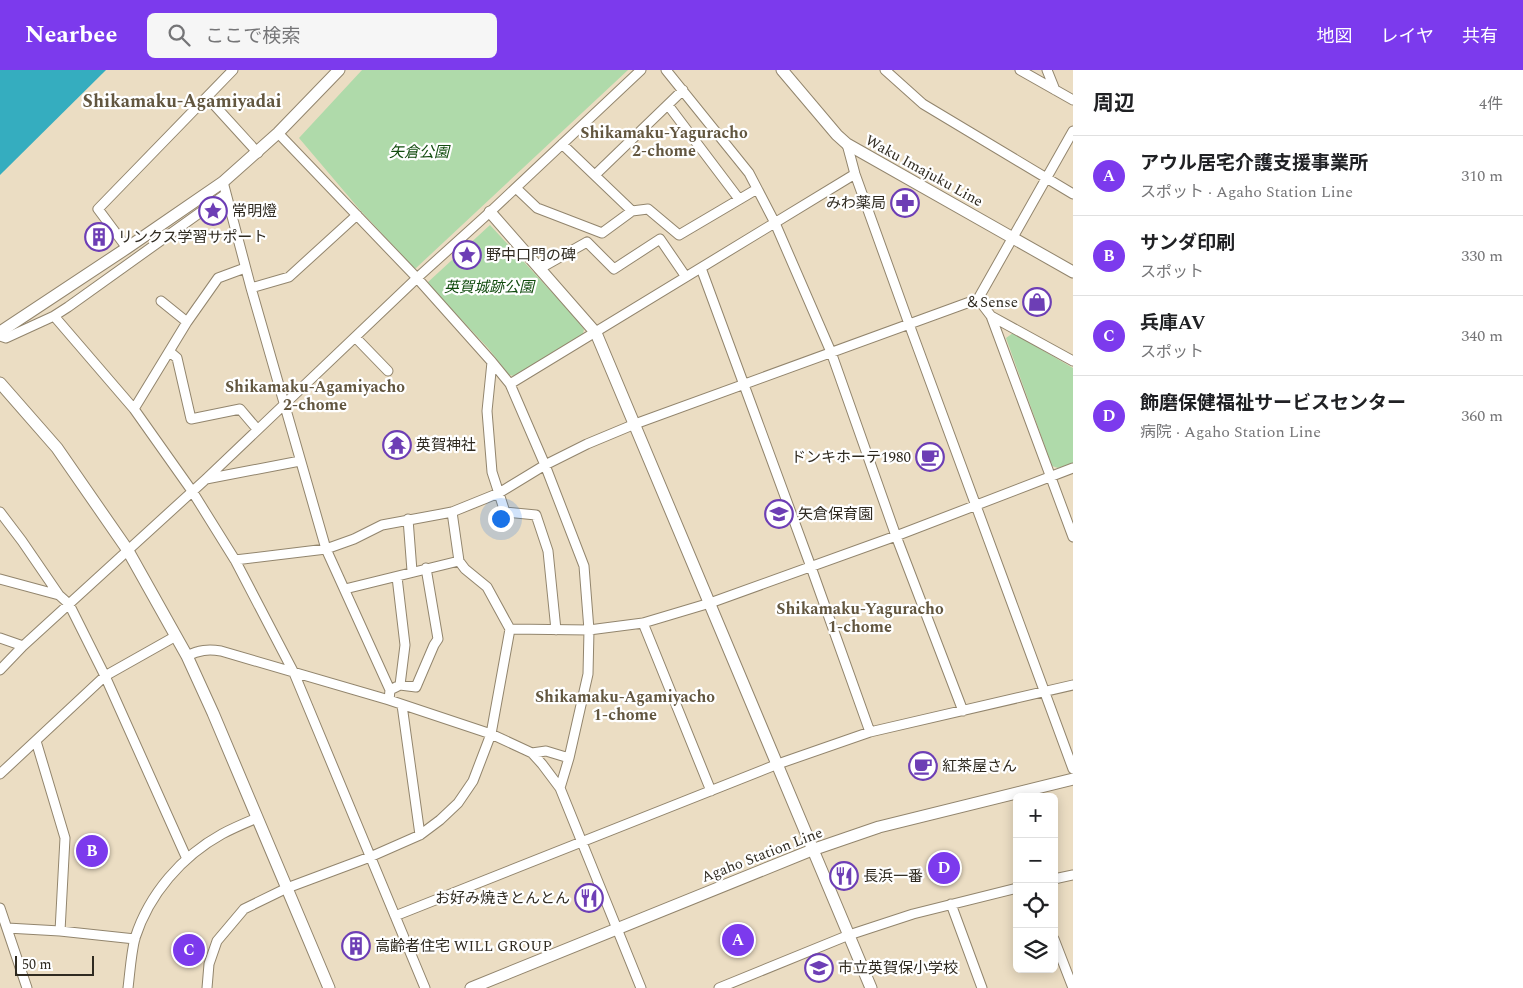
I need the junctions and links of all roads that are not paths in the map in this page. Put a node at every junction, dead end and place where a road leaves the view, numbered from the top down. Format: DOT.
graph roads {
  1 [pos="233,70"];
  2 [pos="339,70"];
  3 [pos="640,70"];
  4 [pos="666,70"];
  5 [pos="782,70"];
  6 [pos="885,70"];
  7 [pos="1020,70"];
  8 [pos="1047,70"];
  9 [pos="682,90"];
  10 [pos="1055,90"];
  11 [pos="207,97"];
  12 [pos="1073,100"];
  13 [pos="668,104"];
  14 [pos="1073,132"];
  15 [pos="278,133"];
  16 [pos="562,144"];
  17 [pos="847,144"];
  18 [pos="258,153"];
  19 [pos="855,174"];
  20 [pos="595,175"];
  21 [pos="1045,179"];
  22 [pos="222,182"];
  23 [pos="516,188"];
  24 [pos="757,189"];
  25 [pos="226,194"];
  26 [pos="1073,194"];
  27 [pos="739,199"];
  28 [pos="632,210"];
  29 [pos="490,212"];
  30 [pos="356,215"];
  31 [pos="775,223"];
  32 [pos="1013,238"];
  33 [pos="127,248"];
  34 [pos="245,268"];
  35 [pos="701,268"];
  36 [pos="540,269"];
  37 [pos="1073,272"];
  38 [pos="686,277"];
  39 [pos="417,278"];
  40 [pos="251,288"];
  41 [pos="978,299"];
  42 [pos="161,301"];
  43 [pos="54,316"];
  44 [pos="991,316"];
  45 [pos="188,322"];
  46 [pos="909,324"];
  47 [pos="0,332"];
  48 [pos="596,333"];
  49 [pos="0,336"];
  50 [pos="356,337"];
  51 [pos="170,352"];
  52 [pos="831,352"];
  53 [pos="1073,361"];
  54 [pos="492,362"];
  55 [pos="388,371"];
  56 [pos="0,383"];
  57 [pos="510,384"];
  58 [pos="744,384"];
  59 [pos="284,404"];
  60 [pos="134,409"];
  61 [pos="635,424"];
  62 [pos="257,429"];
  63 [pos="300,461"];
  64 [pos="545,465"];
  65 [pos="1073,468"];
  66 [pos="1051,477"];
  67 [pos="206,479"];
  68 [pos="192,491"];
  69 [pos="499,494"];
  70 [pos="976,505"];
  71 [pos="0,512"];
  72 [pos="452,512"];
  73 [pos="408,519"];
  74 [pos="896,536"];
  75 [pos="1073,537"];
  76 [pos="326,549"];
  77 [pos="127,550"];
  78 [pos="235,560"];
  79 [pos="459,561"];
  80 [pos="811,567"];
  81 [pos="426,568"];
  82 [pos="412,572"];
  83 [pos="397,577"];
  84 [pos="0,579"];
  85 [pos="345,589"];
  86 [pos="59,596"];
  87 [pos="710,603"];
  88 [pos="69,604"];
  89 [pos="644,623"];
  90 [pos="510,629"];
  91 [pos="556,630"];
  92 [pos="589,630"];
  93 [pos="176,636"];
  94 [pos="0,638"];
  95 [pos="23,646"];
  96 [pos="187,656"];
  97 [pos="0,670"];
  98 [pos="294,673"];
  99 [pos="105,676"];
  100 [pos="400,685"];
  101 [pos="1073,685"];
  102 [pos="390,690"];
  103 [pos="1046,692"];
  104 [pos="389,700"];
  105 [pos="402,705"];
  106 [pos="963,711"];
  107 [pos="870,732"];
  108 [pos="491,734"];
  109 [pos="36,741"];
  110 [pos="532,753"];
  111 [pos="569,758"];
  112 [pos="778,764"];
  113 [pos="1073,769"];
  114 [pos="0,774"];
  115 [pos="1073,779"];
  116 [pos="560,788"];
  117 [pos="711,791"];
  118 [pos="257,818"];
  119 [pos="420,835"];
  120 [pos="581,842"];
  121 [pos="812,850"];
  122 [pos="370,857"];
  123 [pos="187,859"];
  124 [pos="1073,875"];
  125 [pos="1058,878"];
  126 [pos="287,888"];
  127 [pos="1013,889"];
  128 [pos="951,904"];
  129 [pos="0,908"];
  130 [pos="394,916"];
  131 [pos="7,928"];
  132 [pos="617,929"];
  133 [pos="60,931"];
  134 [pos="849,935"];
  135 [pos="135,939"];
  136 [pos="1058,949"];
  137 [pos="26,988"];
  138 [pos="128,988"];
  139 [pos="207,988"];
  140 [pos="329,988"];
  141 [pos="425,988"];
  142 [pos="471,988"];
  143 [pos="641,988"];
  144 [pos="718,988"];
  145 [pos="871,988"];
  146 [pos="982,988"];
  147 [pos="1073,988"];
  1 -- 11 [label="street"];
  2 -- 15 [label="street"];
  3 -- 16 [label="street"];
  4 -- 9 [label="street"];
  5 -- 17 [label="street, Waku Imajuku Line"];
  6 -- 21 [label="street"];
  7 -- 10 [label="street"];
  8 -- 10 [label="street"];
  9 -- 13 [label="street"];
  9 -- 24 [label="street"];
  10 -- 12 [label="street"];
  11 -- 18 [label="street"];
  11 -- 33 [label="street"];
  13 -- 20 [label="street"];
  13 -- 27 [label="street"];
  14 -- 21 [label="street"];
  15 -- 18 [label="street"];
  15 -- 30 [label="street"];
  16 -- 20 [label="street"];
  16 -- 23 [label="street"];
  17 -- 19 [label="street"];
  17 -- 32 [label="street, Waku Imajuku Line"];
  18 -- 22 [label="street"];
  19 -- 31 [label="street"];
  19 -- 46 [label="street"];
  20 -- 28 [label="street"];
  21 -- 26 [label="street"];
  21 -- 32 [label="street"];
  22 -- 25 [label="street"];
  22 -- 33 [label="street"];
  23 -- 28 [label="street"];
  23 -- 29 [label="street"];
  24 -- 27 [label="street"];
  24 -- 31 [label="street"];
  25 -- 34 [label="street"];
  25 -- 43 [label="street"];
  27 -- 28 [label="street"];
  29 -- 36 [label="street"];
  29 -- 39 [label="street"];
  30 -- 39 [label="street"];
  30 -- 40 [label="street"];
  31 -- 35 [label="street"];
  31 -- 52 [label="street"];
  32 -- 37 [label="street, Waku Imajuku Line"];
  32 -- 41 [label="street"];
  33 -- 47 [label="street"];
  34 -- 40 [label="street"];
  34 -- 45 [label="street"];
  35 -- 38 [label="street"];
  35 -- 58 [label="street"];
  36 -- 38 [label="street"];
  36 -- 48 [label="street"];
  38 -- 48 [label="street"];
  39 -- 50 [label="street"];
  39 -- 54 [label="street"];
  40 -- 59 [label="street"];
  41 -- 44 [label="street"];
  41 -- 46 [label="street"];
  42 -- 45 [label="street"];
  43 -- 49 [label="street"];
  43 -- 60 [label="street"];
  44 -- 53 [label="street"];
  44 -- 66 [label="street"];
  45 -- 51 [label="street"];
  46 -- 52 [label="street"];
  46 -- 70 [label="street"];
  48 -- 57 [label="street"];
  48 -- 61 [label="street"];
  50 -- 55 [label="street"];
  50 -- 59 [label="street"];
  51 -- 60 [label="street"];
  51 -- 62 [label="street"];
  52 -- 58 [label="street"];
  52 -- 74 [label="street"];
  54 -- 57 [label="street"];
  54 -- 69 [label="street"];
  56 -- 77 [label="street"];
  57 -- 64 [label="street"];
  58 -- 61 [label="street"];
  58 -- 80 [label="street"];
  59 -- 62 [label="street"];
  59 -- 63 [label="street"];
  60 -- 68 [label="street"];
  61 -- 64 [label="street"];
  61 -- 87 [label="street"];
  62 -- 67 [label="street"];
  63 -- 67 [label="street"];
  63 -- 76 [label="street"];
  64 -- 69 [label="street"];
  64 -- 92 [label="street"];
  65 -- 66 [label="street"];
  66 -- 70 [label="street"];
  66 -- 75 [label="street"];
  67 -- 68 [label="street"];
  68 -- 77 [label="street"];
  68 -- 78 [label="street"];
  69 -- 72 [label="street"];
  69 -- 91 [label="street"];
  70 -- 74 [label="street"];
  70 -- 103 [label="street"];
  71 -- 86 [label="street"];
  72 -- 73 [label="street"];
  72 -- 79 [label="street"];
  73 -- 76 [label="street"];
  73 -- 82 [label="street"];
  74 -- 80 [label="street"];
  74 -- 106 [label="street"];
  76 -- 78 [label="street"];
  76 -- 85 [label="street"];
  77 -- 88 [label="street"];
  77 -- 93 [label="street"];
  78 -- 98 [label="street"];
  79 -- 81 [label="street"];
  79 -- 90 [label="street"];
  80 -- 87 [label="street"];
  80 -- 107 [label="street"];
  81 -- 82 [label="street"];
  81 -- 100 [label="street"];
  82 -- 83 [label="street"];
  83 -- 85 [label="street"];
  83 -- 100 [label="street"];
  84 -- 86 [label="street"];
  85 -- 102 [label="street"];
  86 -- 88 [label="street"];
  87 -- 89 [label="street"];
  87 -- 112 [label="street"];
  88 -- 95 [label="street"];
  88 -- 99 [label="street"];
  89 -- 92 [label="street"];
  89 -- 117 [label="street"];
  90 -- 91 [label="street"];
  90 -- 108 [label="street"];
  91 -- 92 [label="street"];
  92 -- 111 [label="street"];
  93 -- 96 [label="street"];
  93 -- 99 [label="street"];
  94 -- 95 [label="street"];
  95 -- 97 [label="street"];
  96 -- 98 [label="street"];
  96 -- 118 [label="street"];
  98 -- 104 [label="street"];
  98 -- 122 [label="street"];
  99 -- 109 [label="street"];
  99 -- 123 [label="street"];
  100 -- 102 [label="street"];
  101 -- 103 [label="street"];
  102 -- 104 [label="street"];
  103 -- 106 [label="street"];
  103 -- 113 [label="street"];
  104 -- 105 [label="street"];
  105 -- 108 [label="street"];
  105 -- 119 [label="street"];
  106 -- 107 [label="street"];
  107 -- 112 [label="street"];
  108 -- 110 [label="street"];
  108 -- 119 [label="street"];
  109 -- 114 [label="street"];
  109 -- 133 [label="street"];
  110 -- 111 [label="street"];
  110 -- 116 [label="street"];
  111 -- 116 [label="street"];
  112 -- 117 [label="street"];
  112 -- 121 [label="street"];
  115 -- 121 [label="street, Agaho Station Line"];
  116 -- 120 [label="street"];
  117 -- 120 [label="street"];
  118 -- 123 [label="street"];
  118 -- 126 [label="street"];
  119 -- 122 [label="street"];
  120 -- 130 [label="street"];
  120 -- 132 [label="street"];
  121 -- 132 [label="street, Agaho Station Line"];
  121 -- 134 [label="street"];
  122 -- 126 [label="street"];
  122 -- 130 [label="street"];
  123 -- 135 [label="street"];
  124 -- 125 [label="street"];
  126 -- 139 [label="street"];
  126 -- 140 [label="street"];
  127 -- 128 [label="street"];
  128 -- 134 [label="street"];
  128 -- 146 [label="street"];
  129 -- 131 [label="street"];
  130 -- 141 [label="street"];
  131 -- 133 [label="street"];
  131 -- 137 [label="street"];
  132 -- 142 [label="street, Agaho Station Line"];
  132 -- 143 [label="street"];
  133 -- 135 [label="street"];
  134 -- 144 [label="street"];
  134 -- 145 [label="street"];
  135 -- 138 [label="street"];
  136 -- 147 [label="street"];
}
